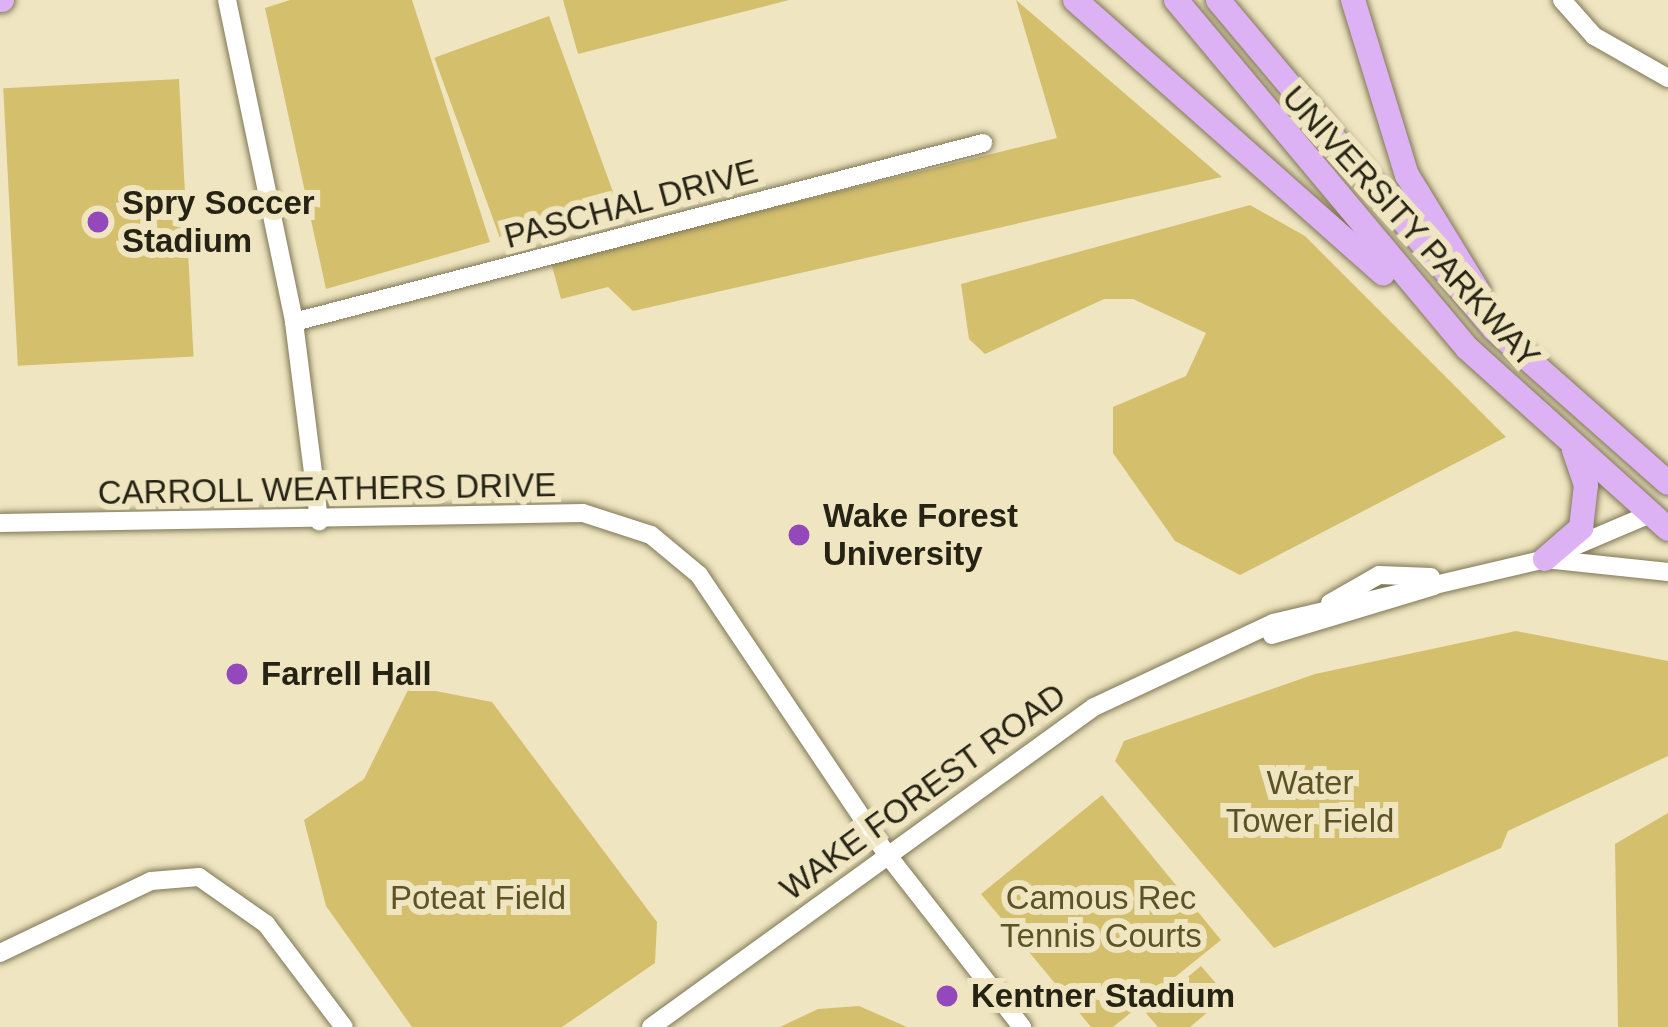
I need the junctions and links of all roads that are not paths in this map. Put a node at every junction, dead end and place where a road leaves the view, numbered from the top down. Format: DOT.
graph roads {
  1 [pos="227,0"];
  2 [pos="1075,0"];
  3 [pos="1176,0"];
  4 [pos="1218,0"];
  5 [pos="1352,0"];
  6 [pos="1562,0"];
  7 [pos="1668,78"];
  8 [pos="983,143"];
  9 [pos="294,322"];
  10 [pos="1467,348"];
  11 [pos="1552,380"];
  12 [pos="1570,442"];
  13 [pos="1668,483"];
  14 [pos="1662,517"];
  15 [pos="319,520"];
  16 [pos="0,523"];
  17 [pos="1546,559"];
  18 [pos="1668,572"];
  19 [pos="1442,580"];
  20 [pos="1250,638"];
  21 [pos="886,853"];
  22 [pos="0,953"];
  23 [pos="344,1027"];
  24 [pos="651,1027"];
  25 [pos="1022,1027"];
  1 -- 9 [label="street"];
  2 -- 10 [label="main road"];
  3 -- 10 [label="main road, UNIVERSITY PARKWAY"];
  4 -- 11 [label="main road, UNIVERSITY PARKWAY"];
  5 -- 11 [label="main road"];
  6 -- 7 [label="street"];
  8 -- 9 [label="street, PASCHAL DRIVE"];
  9 -- 15 [label="street"];
  10 -- 12 [label="main road, UNIVERSITY PARKWAY"];
  11 -- 13 [label="main road, UNIVERSITY PARKWAY"];
  12 -- 14 [label="main road, UNIVERSITY PARKWAY"];
  12 -- 17 [label="main road"];
  14 -- 17 [label="street, WAKE FOREST ROAD"];
  15 -- 16 [label="street, CARROLL WEATHERS DRIVE"];
  15 -- 21 [label="street, CARROLL WEATHERS DRIVE"];
  17 -- 18 [label="street, WAKE FOREST ROAD"];
  17 -- 19 [label="street, WAKE FOREST ROAD"];
  19 -- 20 [label="street, WAKE FOREST ROAD"];
  19 -- 20 [label="street, WAKE FOREST ROAD"];
  20 -- 21 [label="street, WAKE FOREST ROAD"];
  21 -- 24 [label="street, WAKE FOREST ROAD"];
  21 -- 25 [label="street"];
  22 -- 23 [label="street"];
}
